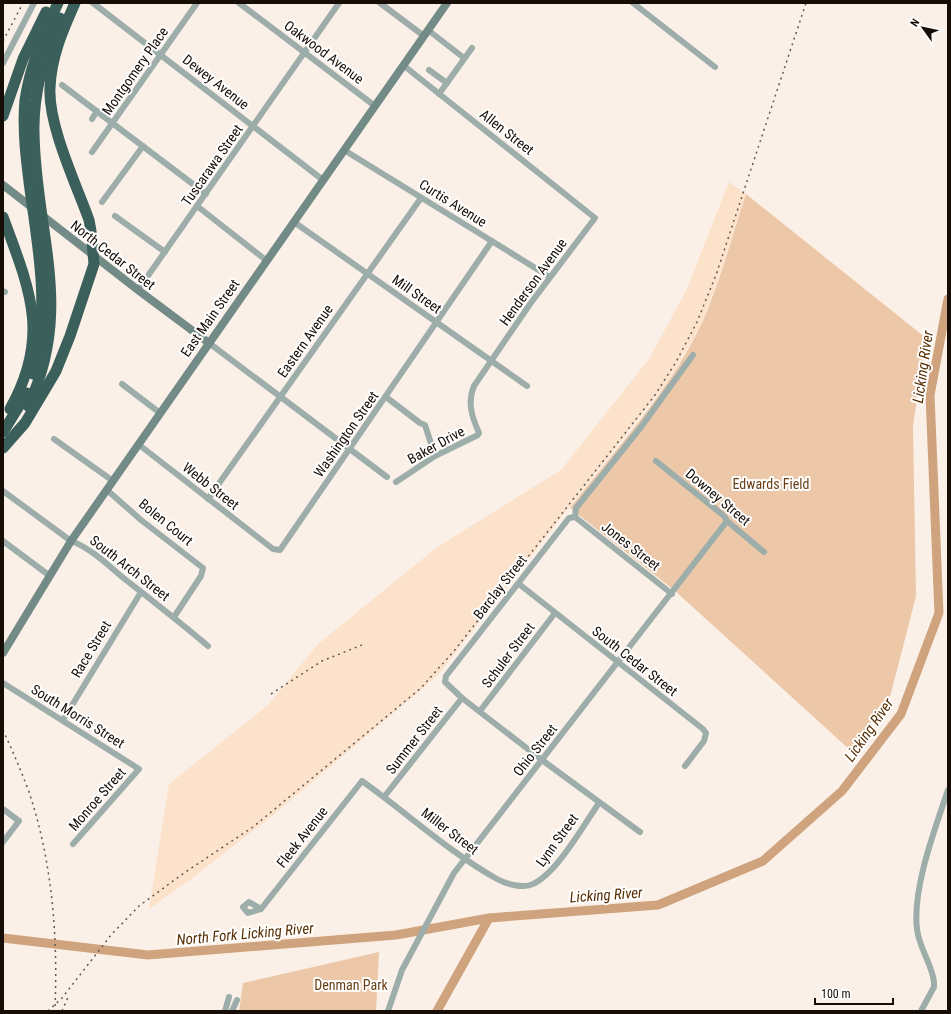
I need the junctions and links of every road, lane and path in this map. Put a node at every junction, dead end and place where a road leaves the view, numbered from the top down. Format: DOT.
graph roads {
  1 [pos="34,3"];
  2 [pos="52,3"];
  3 [pos="58,3"];
  4 [pos="68,3"];
  5 [pos="75,3"];
  6 [pos="94,3"];
  7 [pos="197,3"];
  8 [pos="239,3"];
  9 [pos="339,3"];
  10 [pos="380,3"];
  11 [pos="447,3"];
  12 [pos="633,3"];
  13 [pos="426,33"];
  14 [pos="472,48"];
  15 [pos="305,53"];
  16 [pos="161,55"];
  17 [pos="464,58"];
  18 [pos="3,63"];
  19 [pos="403,65"];
  20 [pos="715,67"];
  21 [pos="430,70"];
  22 [pos="447,83"];
  23 [pos="62,85"];
  24 [pos="439,94"];
  25 [pos="375,106"];
  26 [pos="97,112"];
  27 [pos="3,116"];
  28 [pos="92,119"];
  29 [pos="112,123"];
  30 [pos="253,126"];
  31 [pos="143,146"];
  32 [pos="344,150"];
  33 [pos="92,152"];
  34 [pos="32,175"];
  35 [pos="323,180"];
  36 [pos="3,185"];
  37 [pos="206,194"];
  38 [pos="422,198"];
  39 [pos="102,202"];
  40 [pos="197,206"];
  41 [pos="115,216"];
  42 [pos="3,217"];
  43 [pos="595,218"];
  44 [pos="294,222"];
  45 [pos="492,241"];
  46 [pos="164,252"];
  47 [pos="92,255"];
  48 [pos="267,260"];
  49 [pos="368,274"];
  50 [pos="550,277"];
  51 [pos="138,290"];
  52 [pos="436,322"];
  53 [pos="209,343"];
  54 [pos="693,355"];
  55 [pos="492,361"];
  56 [pos="122,384"];
  57 [pos="527,386"];
  58 [pos="280,397"];
  59 [pos="386,397"];
  60 [pos="160,413"];
  61 [pos="3,422"];
  62 [pos="7,435"];
  63 [pos="54,439"];
  64 [pos="138,444"];
  65 [pos="3,448"];
  66 [pos="350,449"];
  67 [pos="435,456"];
  68 [pos="656,461"];
  69 [pos="387,476"];
  70 [pos="113,481"];
  71 [pos="396,482"];
  72 [pos="107,490"];
  73 [pos="3,491"];
  74 [pos="208,499"];
  75 [pos="575,517"];
  76 [pos="727,521"];
  77 [pos="3,541"];
  78 [pos="71,541"];
  79 [pos="270,546"];
  80 [pos="764,552"];
  81 [pos="50,576"];
  82 [pos="519,584"];
  83 [pos="141,592"];
  84 [pos="672,594"];
  85 [pos="555,613"];
  86 [pos="174,617"];
  87 [pos="208,646"];
  88 [pos="3,653"];
  89 [pos="618,663"];
  90 [pos="3,683"];
  91 [pos="462,698"];
  92 [pos="480,711"];
  93 [pos="63,720"];
  94 [pos="542,760"];
  95 [pos="684,766"];
  96 [pos="139,769"];
  97 [pos="362,781"];
  98 [pos="948,790"];
  99 [pos="384,797"];
  100 [pos="599,802"];
  101 [pos="3,808"];
  102 [pos="640,832"];
  103 [pos="3,842"];
  104 [pos="73,844"];
  105 [pos="465,858"];
  106 [pos="530,886"];
  107 [pos="260,909"];
  108 [pos="229,997"];
  109 [pos="237,1000"];
  110 [pos="225,1011"];
  111 [pos="232,1011"];
  112 [pos="388,1011"];
  113 [pos="921,1011"];
  1 -- 18 [label="street"];
  2 -- 27 [label="highway"];
  3 -- 34 [label="highway"];
  4 -- 34 [label="highway"];
  5 -- 47 [label="highway"];
  6 -- 16 [label="street, Dewey Avenue"];
  7 -- 16 [label="street, Montgomery Place"];
  8 -- 15 [label="street, Oakwood Avenue"];
  9 -- 15 [label="street, Tuscarawa Street"];
  10 -- 13 [label="street"];
  11 -- 13 [label="main road, East Main Street"];
  12 -- 20 [label="street"];
  13 -- 17 [label="street"];
  13 -- 19 [label="main road, East Main Street"];
  14 -- 17 [label="street"];
  15 -- 25 [label="street, Oakwood Avenue"];
  15 -- 30 [label="street, Tuscarawa Street"];
  16 -- 29 [label="street, Montgomery Place"];
  16 -- 30 [label="street, Dewey Avenue"];
  17 -- 22 [label="street"];
  19 -- 24 [label="street, Allen Street"];
  19 -- 25 [label="main road, East Main Street"];
  21 -- 22 [label="street"];
  22 -- 24 [label="street"];
  23 -- 26 [label="street"];
  24 -- 43 [label="street, Allen Street"];
  25 -- 32 [label="main road, East Main Street"];
  26 -- 28 [label="street"];
  26 -- 29 [label="street"];
  29 -- 31 [label="street"];
  29 -- 33 [label="street, Montgomery Place"];
  30 -- 35 [label="street, Dewey Avenue"];
  30 -- 37 [label="street, Tuscarawa Street"];
  31 -- 37 [label="street"];
  31 -- 39 [label="street"];
  32 -- 35 [label="main road, East Main Street"];
  32 -- 38 [label="street, Curtis Avenue"];
  34 -- 62 [label="highway"];
  34 -- 62 [label="highway"];
  35 -- 44 [label="main road, East Main Street"];
  36 -- 47 [label="main road, North Cedar Street"];
  37 -- 40 [label="street, Tuscarawa Street"];
  38 -- 45 [label="street, Curtis Avenue"];
  38 -- 49 [label="street, Eastern Avenue"];
  40 -- 46 [label="street, Tuscarawa Street"];
  40 -- 48 [label="street"];
  41 -- 46 [label="street"];
  42 -- 61 [label="highway"];
  43 -- 50 [label="street, Henderson Avenue"];
  44 -- 48 [label="main road, East Main Street"];
  44 -- 49 [label="street, Mill Street"];
  45 -- 50 [label="street, Curtis Avenue"];
  45 -- 52 [label="street, Washington Street"];
  46 -- 51 [label="street, Tuscarawa Street"];
  47 -- 51 [label="main road, North Cedar Street"];
  47 -- 62 [label="highway"];
  48 -- 53 [label="main road, East Main Street"];
  49 -- 52 [label="street, Mill Street"];
  49 -- 58 [label="street, Eastern Avenue"];
  50 -- 55 [label="street, Henderson Avenue"];
  51 -- 53 [label="main road, North Cedar Street"];
  52 -- 55 [label="street, Mill Street"];
  52 -- 59 [label="street, Washington Street"];
  53 -- 58 [label="street"];
  53 -- 60 [label="main road, East Main Street"];
  54 -- 75 [label="street"];
  55 -- 57 [label="street, Mill Street"];
  55 -- 67 [label="street, Baker Drive"];
  56 -- 60 [label="street"];
  58 -- 66 [label="street"];
  58 -- 74 [label="street, Eastern Avenue"];
  59 -- 66 [label="street, Washington Street"];
  59 -- 67 [label="street"];
  60 -- 64 [label="main road, East Main Street"];
  62 -- 65 [label="highway"];
  63 -- 70 [label="street"];
  64 -- 70 [label="main road, East Main Street"];
  64 -- 74 [label="street, Webb Street"];
  66 -- 69 [label="street"];
  66 -- 79 [label="street, Washington Street"];
  67 -- 71 [label="street, Baker Drive"];
  68 -- 76 [label="street, Downey Street"];
  70 -- 72 [label="main road, East Main Street"];
  72 -- 78 [label="main road, East Main Street"];
  72 -- 86 [label="street, Bolen Court"];
  73 -- 78 [label="street, South Arch Street"];
  74 -- 79 [label="street, Webb Street"];
  75 -- 82 [label="street, Barclay Street"];
  75 -- 84 [label="street, Jones Street"];
  76 -- 80 [label="street, Downey Street"];
  76 -- 84 [label="street, Ohio Street"];
  77 -- 81 [label="street"];
  78 -- 81 [label="main road, East Main Street"];
  78 -- 83 [label="street, South Arch Street"];
  81 -- 88 [label="main road, East Main Street"];
  82 -- 85 [label="street, South Cedar Street"];
  82 -- 91 [label="street, Barclay Street"];
  83 -- 86 [label="street, South Arch Street"];
  83 -- 93 [label="street, Race Street"];
  84 -- 89 [label="street, Ohio Street"];
  85 -- 89 [label="street, South Cedar Street"];
  85 -- 92 [label="street, Schuler Street"];
  86 -- 87 [label="street, South Arch Street"];
  89 -- 94 [label="street, Ohio Street"];
  89 -- 95 [label="street, South Cedar Street"];
  90 -- 93 [label="street, South Morris Street"];
  91 -- 92 [label="street"];
  91 -- 99 [label="street, Summer Street"];
  92 -- 94 [label="street"];
  93 -- 96 [label="street, South Morris Street"];
  94 -- 100 [label="street"];
  94 -- 105 [label="street, Ohio Street"];
  96 -- 104 [label="street, Monroe Street"];
  97 -- 99 [label="street, Miller Street"];
  97 -- 107 [label="street, Fleek Avenue"];
  98 -- 113 [label="street"];
  99 -- 105 [label="street, Miller Street"];
  100 -- 102 [label="street"];
  100 -- 106 [label="street, Lynn Street"];
  101 -- 103 [label="street"];
  105 -- 106 [label="street, Miller Street"];
  105 -- 112 [label="street, Ohio Street"];
  108 -- 110 [label="street"];
  109 -- 111 [label="street"];
}
